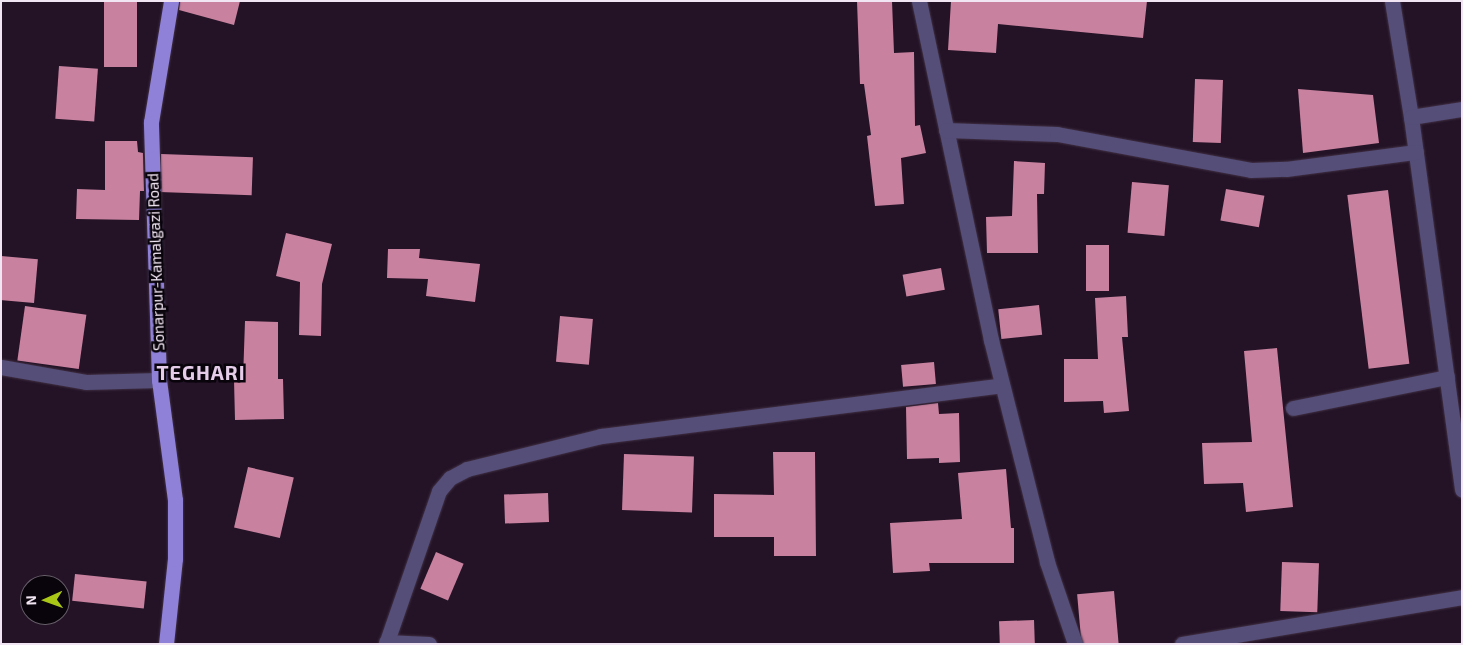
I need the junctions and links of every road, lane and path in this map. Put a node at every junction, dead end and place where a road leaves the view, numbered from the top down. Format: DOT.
graph roads {
  1 [pos="171,1"];
  2 [pos="919,1"];
  3 [pos="1392,1"];
  4 [pos="1462,109"];
  5 [pos="1411,117"];
  6 [pos="946,130"];
  7 [pos="1416,152"];
  8 [pos="1,367"];
  9 [pos="1447,377"];
  10 [pos="159,380"];
  11 [pos="1002,385"];
  12 [pos="1292,408"];
  13 [pos="1462,490"];
  14 [pos="1462,597"];
  15 [pos="386,643"];
  16 [pos="166,644"];
  17 [pos="429,644"];
  18 [pos="1075,644"];
  19 [pos="1182,644"];
  1 -- 10 [label="main road, Sonarpur-Kamalgazi Road"];
  2 -- 6 [label="street"];
  3 -- 5 [label="street"];
  4 -- 5 [label="street"];
  5 -- 7 [label="street"];
  6 -- 7 [label="street"];
  6 -- 11 [label="street"];
  7 -- 9 [label="street"];
  8 -- 10 [label="street"];
  9 -- 12 [label="street"];
  9 -- 13 [label="street"];
  10 -- 16 [label="main road, Sonarpur-Kamalgazi Road"];
  11 -- 15 [label="street"];
  11 -- 18 [label="street"];
  14 -- 19 [label="street"];
  15 -- 17 [label="street"];
}
